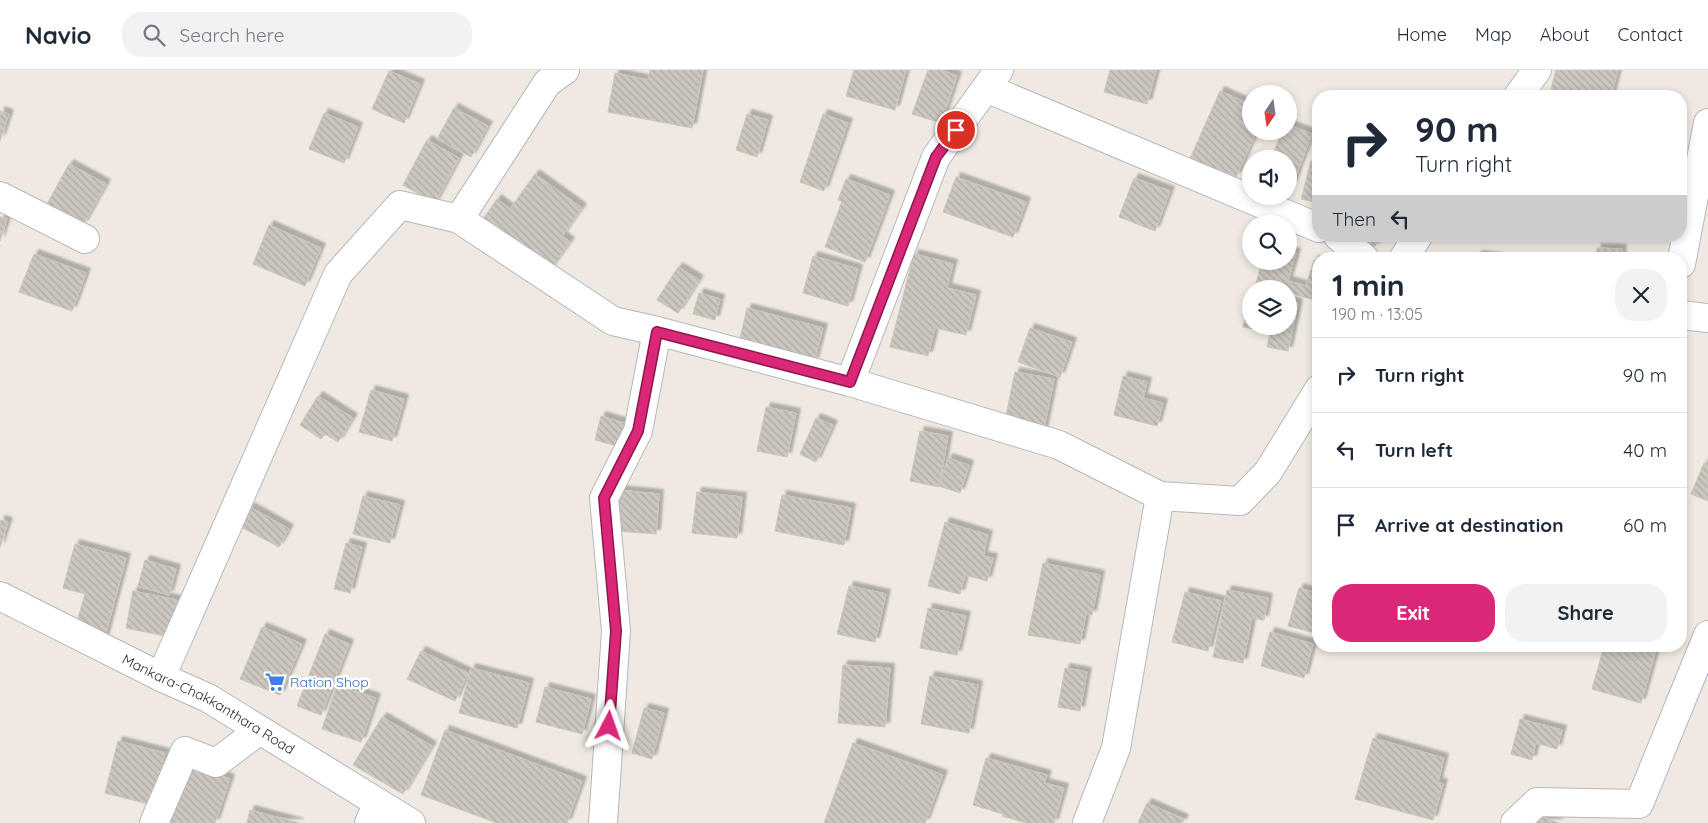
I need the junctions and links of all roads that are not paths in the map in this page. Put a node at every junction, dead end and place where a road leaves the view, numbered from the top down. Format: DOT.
graph roads {
  1 [pos="565,70"];
  2 [pos="1537,70"];
  3 [pos="993,79"];
  4 [pos="1522,90"];
  5 [pos="1708,123"];
  6 [pos="0,196"];
  7 [pos="459,219"];
  8 [pos="1312,225"];
  9 [pos="1687,233"];
  10 [pos="85,239"];
  11 [pos="1345,242"];
  12 [pos="1357,252"];
  13 [pos="1687,316"];
  14 [pos="1708,318"];
  15 [pos="657,332"];
  16 [pos="850,382"];
  17 [pos="1312,400"];
  18 [pos="1160,496"];
  19 [pos="0,596"];
  20 [pos="1708,635"];
  21 [pos="161,677"];
  22 [pos="260,730"];
  23 [pos="373,813"];
  24 [pos="154,823"];
  25 [pos="412,823"];
  26 [pos="603,823"];
  27 [pos="1088,823"];
  28 [pos="1515,823"];
  1 -- 7 [label="street"];
  2 -- 4 [label="street"];
  3 -- 8 [label="street"];
  3 -- 16 [label="street"];
  5 -- 9 [label="street"];
  6 -- 10 [label="street"];
  7 -- 15 [label="street"];
  7 -- 21 [label="street"];
  11 -- 12 [label="street"];
  13 -- 14 [label="street"];
  15 -- 16 [label="street"];
  15 -- 26 [label="street"];
  16 -- 18 [label="street"];
  17 -- 18 [label="street"];
  18 -- 27 [label="street"];
  19 -- 21 [label="street, Mankara-Chakkanthara Road"];
  20 -- 28 [label="street"];
  21 -- 22 [label="street, Mankara-Chakkanthara Road"];
  22 -- 23 [label="street, Mankara-Chakkanthara Road"];
  22 -- 24 [label="street"];
  23 -- 25 [label="street, Mankara-Chakkanthara Road"];
}
